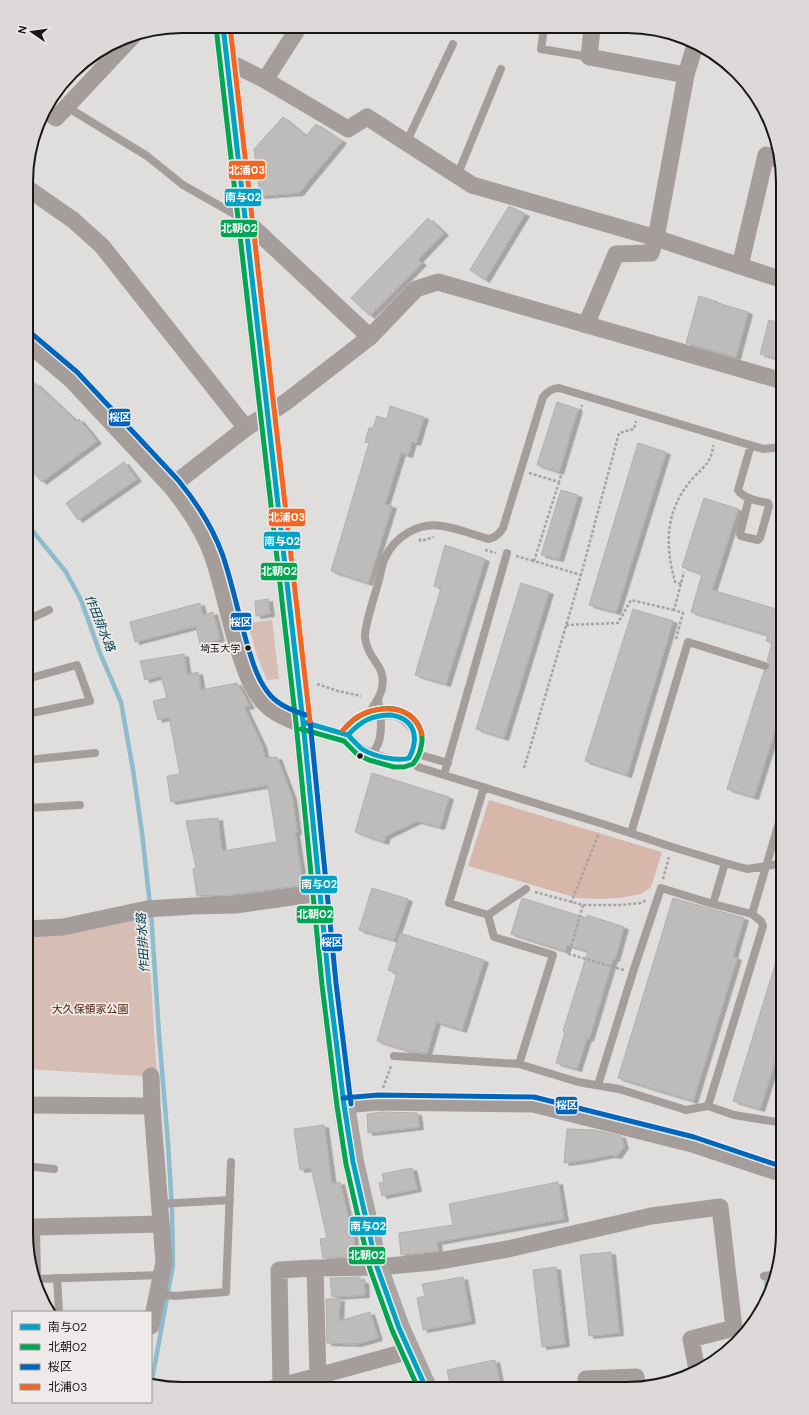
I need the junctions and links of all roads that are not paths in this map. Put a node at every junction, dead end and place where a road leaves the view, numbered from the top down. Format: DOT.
graph roads {
  1 [pos="224,33"];
  2 [pos="295,33"];
  3 [pos="543,33"];
  4 [pos="591,33"];
  5 [pos="126,44"];
  6 [pos="453,44"];
  7 [pos="694,49"];
  8 [pos="589,57"];
  9 [pos="227,61"];
  10 [pos="501,69"];
  11 [pos="686,75"];
  12 [pos="265,80"];
  13 [pos="67,107"];
  14 [pos="49,114"];
  15 [pos="406,143"];
  16 [pos="774,158"];
  17 [pos="457,176"];
  18 [pos="33,197"];
  19 [pos="244,219"];
  20 [pos="656,238"];
  21 [pos="740,266"];
  22 [pos="776,278"];
  23 [pos="586,325"];
  24 [pos="370,338"];
  25 [pos="33,344"];
  26 [pos="776,379"];
  27 [pos="267,414"];
  28 [pos="246,428"];
  29 [pos="751,445"];
  30 [pos="776,448"];
  31 [pos="173,485"];
  32 [pos="750,498"];
  33 [pos="507,553"];
  34 [pos="48,610"];
  35 [pos="33,617"];
  36 [pos="765,666"];
  37 [pos="33,677"];
  38 [pos="378,700"];
  39 [pos="33,713"];
  40 [pos="381,716"];
  41 [pos="363,721"];
  42 [pos="303,722"];
  43 [pos="348,735"];
  44 [pos="95,752"];
  45 [pos="371,753"];
  46 [pos="409,758"];
  47 [pos="33,759"];
  48 [pos="448,763"];
  49 [pos="444,775"];
  50 [pos="484,787"];
  51 [pos="80,805"];
  52 [pos="33,808"];
  53 [pos="631,833"];
  54 [pos="776,834"];
  55 [pos="725,863"];
  56 [pos="776,864"];
  57 [pos="767,866"];
  58 [pos="526,889"];
  59 [pos="320,893"];
  60 [pos="713,904"];
  61 [pos="752,914"];
  62 [pos="488,915"];
  63 [pos="33,929"];
  64 [pos="394,1056"];
  65 [pos="519,1064"];
  66 [pos="151,1076"];
  67 [pos="598,1085"];
  68 [pos="33,1105"];
  69 [pos="344,1105"];
  70 [pos="152,1106"];
  71 [pos="708,1106"];
  72 [pos="776,1122"];
  73 [pos="231,1162"];
  74 [pos="33,1167"];
  75 [pos="54,1169"];
  76 [pos="776,1172"];
  77 [pos="230,1200"];
  78 [pos="168,1203"];
  79 [pos="161,1224"];
  80 [pos="33,1227"];
  81 [pos="377,1267"];
  82 [pos="316,1268"];
  83 [pos="161,1275"];
  84 [pos="770,1275"];
  85 [pos="764,1276"];
  86 [pos="40,1278"];
  87 [pos="57,1278"];
  88 [pos="161,1294"];
  89 [pos="59,1311"];
  90 [pos="152,1322"];
  91 [pos="408,1351"];
  92 [pos="696,1365"];
  93 [pos="318,1377"];
  94 [pos="278,1382"];
  95 [pos="298,1382"];
  96 [pos="423,1382"];
  97 [pos="586,1382"];
  98 [pos="636,1382"];
  1 -- 9 [label="highway"];
  2 -- 12 [label="street"];
  3 -- 8 [label="lane"];
  4 -- 8 [label="street"];
  5 -- 13 [label="street"];
  6 -- 15 [label="lane"];
  7 -- 11 [label="street"];
  8 -- 11 [label="street"];
  9 -- 12 [label="street"];
  9 -- 19 [label="highway"];
  10 -- 17 [label="lane"];
  11 -- 20 [label="street"];
  12 -- 15 [label="street"];
  13 -- 14 [label="street"];
  13 -- 19 [label="lane"];
  15 -- 17 [label="street"];
  16 -- 21 [label="street"];
  17 -- 20 [label="street"];
  18 -- 28 [label="street"];
  19 -- 24 [label="street"];
  19 -- 27 [label="highway"];
  20 -- 21 [label="street"];
  20 -- 23 [label="street"];
  21 -- 22 [label="street"];
  23 -- 24 [label="street"];
  23 -- 26 [label="street"];
  24 -- 27 [label="street"];
  25 -- 31 [label="main road"];
  27 -- 28 [label="street"];
  27 -- 42 [label="highway"];
  28 -- 31 [label="street"];
  29 -- 30 [label="lane"];
  29 -- 32 [label="lane"];
  29 -- 38 [label="lane"];
  31 -- 42 [label="main road"];
  32 -- 32 [label="lane"];
  33 -- 48 [label="lane"];
  34 -- 35 [label="lane"];
  36 -- 53 [label="lane"];
  37 -- 39 [label="lane"];
  38 -- 40 [label="lane"];
  38 -- 41 [label="lane"];
  40 -- 41 [label="lane"];
  40 -- 45 [label="lane"];
  40 -- 46 [label="lane"];
  41 -- 43 [label="lane"];
  42 -- 43 [label="lane"];
  42 -- 59 [label="highway"];
  43 -- 45 [label="lane"];
  44 -- 47 [label="lane"];
  45 -- 46 [label="lane"];
  46 -- 48 [label="lane"];
  46 -- 49 [label="lane"];
  48 -- 49 [label="lane"];
  49 -- 50 [label="lane"];
  50 -- 53 [label="lane"];
  50 -- 62 [label="lane"];
  51 -- 52 [label="lane"];
  53 -- 55 [label="lane"];
  54 -- 57 [label="lane"];
  55 -- 57 [label="lane"];
  55 -- 60 [label="lane"];
  56 -- 57 [label="lane"];
  57 -- 61 [label="lane"];
  58 -- 62 [label="lane"];
  59 -- 63 [label="street"];
  59 -- 69 [label="highway"];
  60 -- 61 [label="lane"];
  60 -- 67 [label="lane"];
  61 -- 71 [label="lane"];
  62 -- 65 [label="lane"];
  64 -- 65 [label="lane"];
  65 -- 67 [label="lane"];
  66 -- 70 [label="street"];
  67 -- 71 [label="lane"];
  68 -- 70 [label="street"];
  69 -- 76 [label="street"];
  69 -- 81 [label="highway"];
  70 -- 78 [label="street"];
  71 -- 72 [label="lane"];
  73 -- 77 [label="lane"];
  74 -- 75 [label="lane"];
  77 -- 78 [label="lane"];
  77 -- 88 [label="lane"];
  78 -- 79 [label="street"];
  79 -- 80 [label="street"];
  79 -- 83 [label="street"];
  81 -- 82 [label="street"];
  81 -- 91 [label="highway"];
  81 -- 92 [label="street"];
  82 -- 93 [label="street"];
  82 -- 94 [label="street"];
  83 -- 87 [label="lane"];
  83 -- 88 [label="street"];
  84 -- 85 [label="lane"];
  86 -- 87 [label="lane"];
  87 -- 89 [label="lane"];
  88 -- 90 [label="street"];
  91 -- 93 [label="street"];
  91 -- 96 [label="highway"];
  93 -- 95 [label="street"];
  97 -- 98 [label="street"];
}
